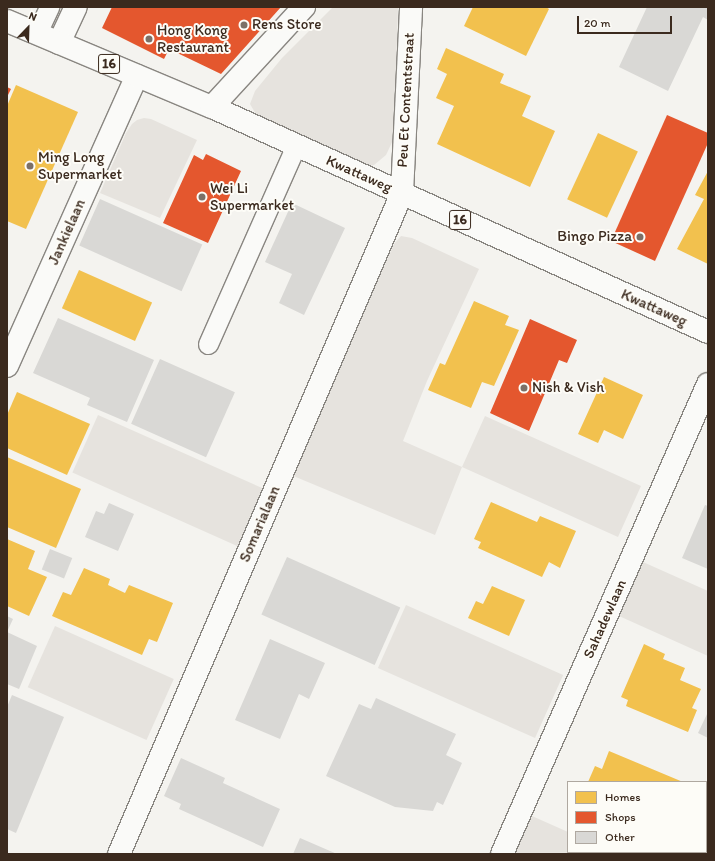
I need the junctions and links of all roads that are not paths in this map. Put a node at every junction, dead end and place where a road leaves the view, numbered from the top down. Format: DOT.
graph roads {
  1 [pos="49,7"];
  2 [pos="76,7"];
  3 [pos="304,7"];
  4 [pos="411,7"];
  5 [pos="7,21"];
  6 [pos="37,33"];
  7 [pos="59,43"];
  8 [pos="137,76"];
  9 [pos="212,107"];
  10 [pos="296,145"];
  11 [pos="402,193"];
  12 [pos="708,332"];
  13 [pos="208,344"];
  14 [pos="7,366"];
  15 [pos="708,384"];
  16 [pos="119,854"];
  17 [pos="502,854"];
  1 -- 6 [label="lane"];
  2 -- 7 [label="street"];
  3 -- 9 [label="street"];
  4 -- 11 [label="street, Peu Et Contentstraat"];
  5 -- 6 [label="street, Kwattaweg / 16"];
  6 -- 7 [label="street, Kwattaweg / 16"];
  7 -- 8 [label="street, Kwattaweg / 16"];
  8 -- 9 [label="street, Kwattaweg / 16"];
  8 -- 14 [label="street, Jankielaan"];
  9 -- 10 [label="street, Kwattaweg / 16"];
  10 -- 11 [label="street, Kwattaweg / 16"];
  10 -- 13 [label="lane"];
  11 -- 12 [label="street, Kwattaweg / 16"];
  11 -- 16 [label="street, Somarialaan"];
  15 -- 17 [label="street, Sahadewlaan"];
}
